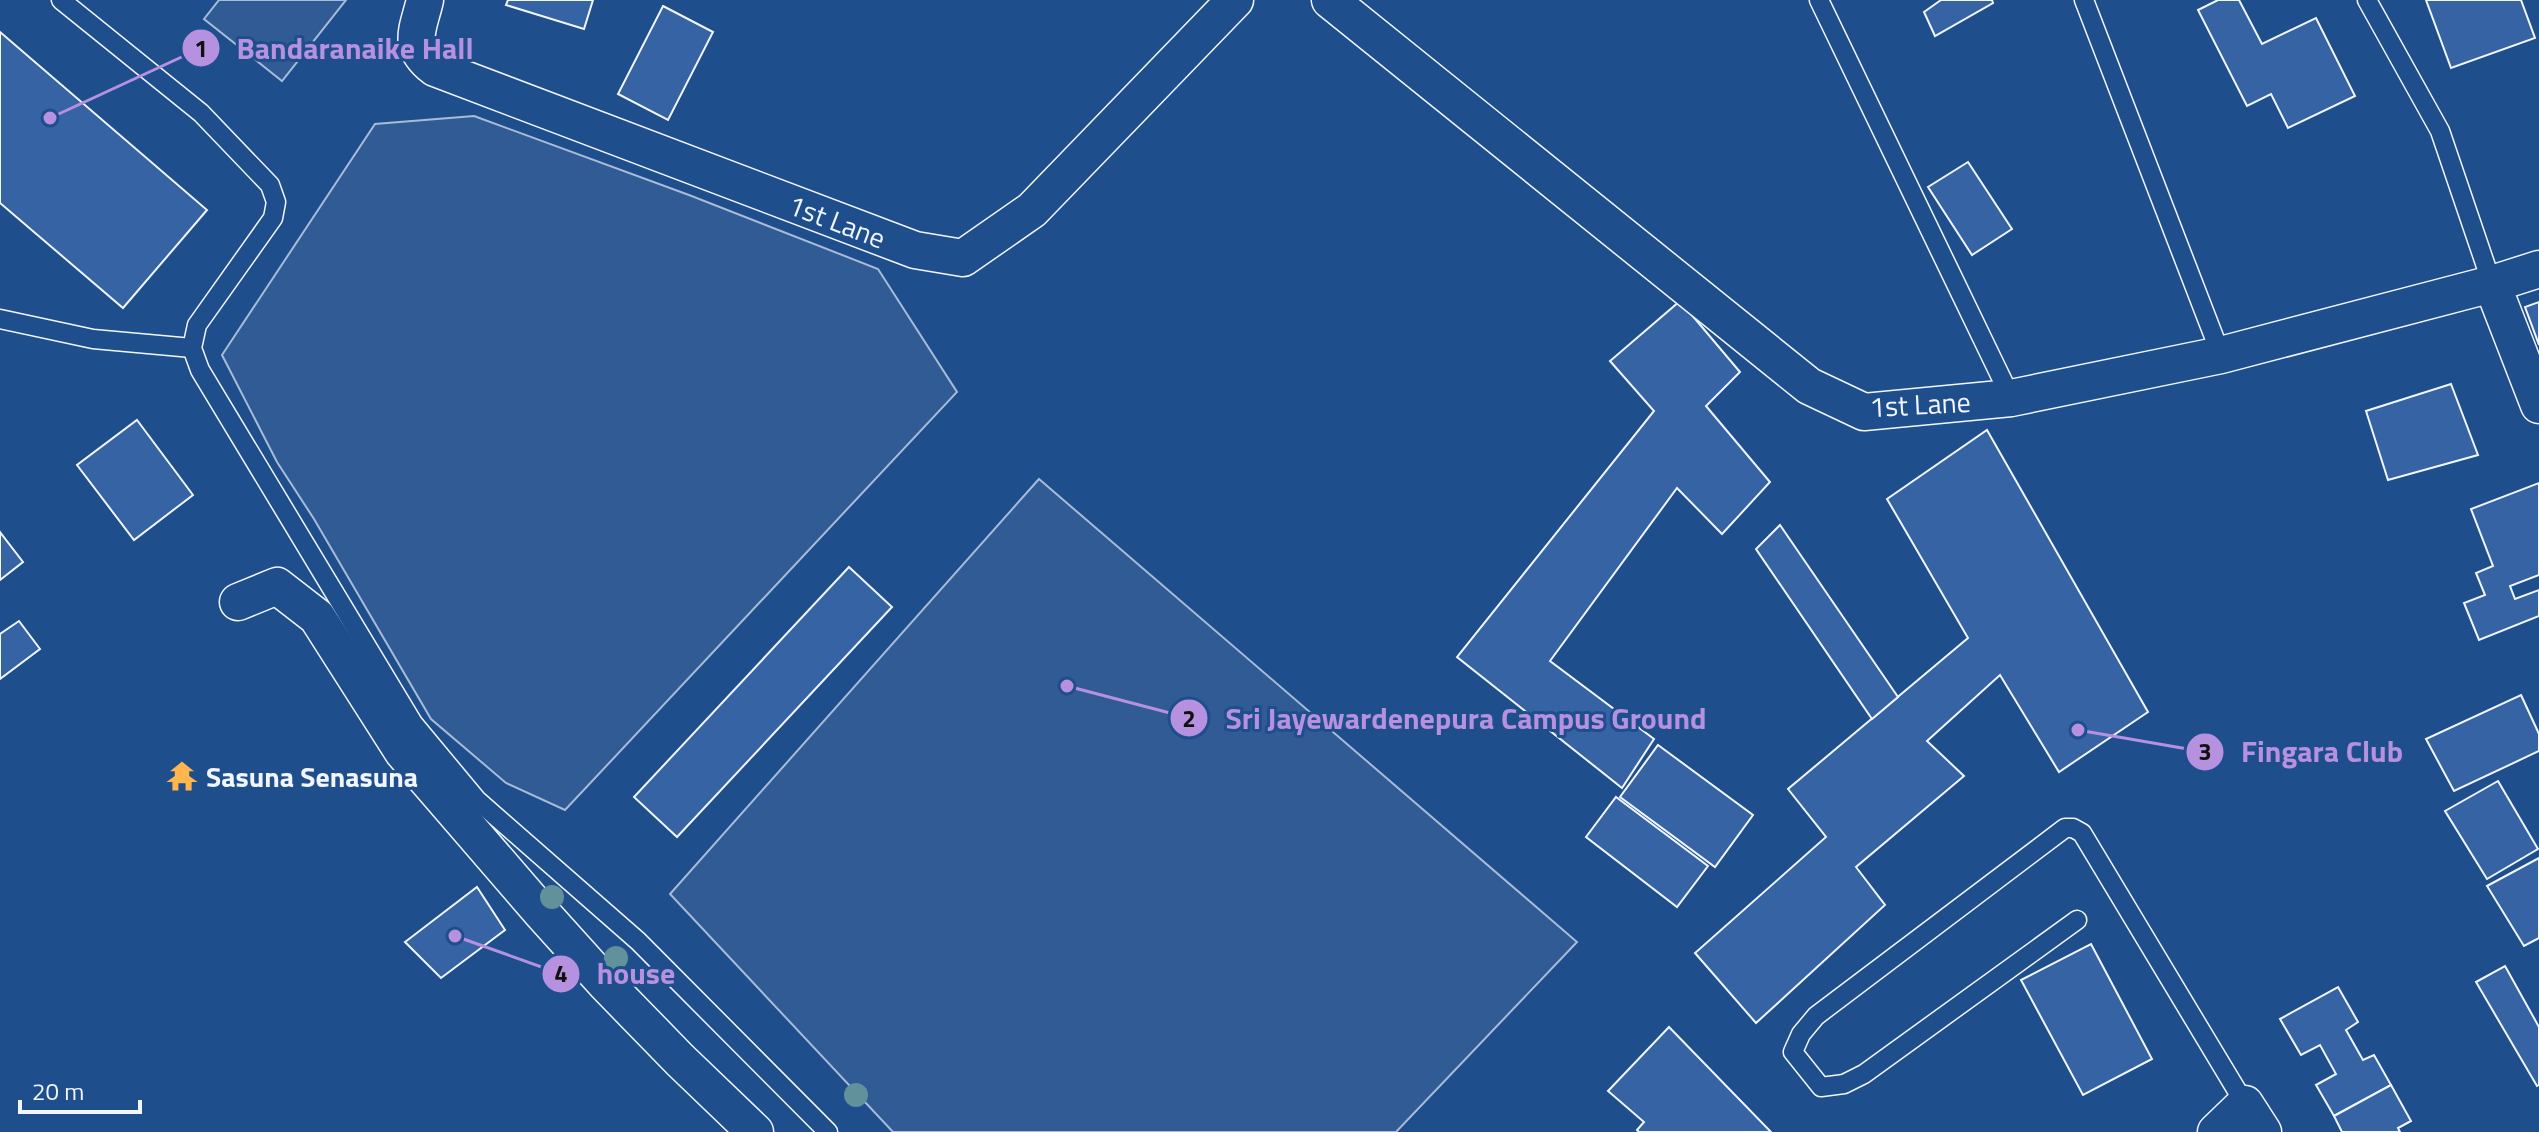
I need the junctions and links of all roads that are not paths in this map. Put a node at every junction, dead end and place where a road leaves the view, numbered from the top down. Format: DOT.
graph roads {
  1 [pos="61,0"];
  2 [pos="425,0"];
  3 [pos="1235,0"];
  4 [pos="1330,0"];
  5 [pos="1819,0"];
  6 [pos="2084,0"];
  7 [pos="2367,0"];
  8 [pos="2539,269"];
  9 [pos="2492,284"];
  10 [pos="0,319"];
  11 [pos="192,348"];
  12 [pos="2221,355"];
  13 [pos="2011,398"];
  14 [pos="2539,405"];
  15 [pos="238,602"];
  16 [pos="2077,920"];
  17 [pos="2254,1118"];
  18 [pos="755,1132"];
  19 [pos="828,1132"];
  20 [pos="2216,1132"];
  1 -- 11 [label="lane"];
  2 -- 3 [label="street, 1st Lane"];
  4 -- 13 [label="street, 1st Lane"];
  5 -- 13 [label="lane"];
  6 -- 12 [label="lane"];
  7 -- 9 [label="lane"];
  8 -- 9 [label="street, 1st Lane"];
  9 -- 12 [label="street, 1st Lane"];
  9 -- 14 [label="street"];
  10 -- 11 [label="lane"];
  11 -- 19 [label="lane"];
  12 -- 13 [label="street, 1st Lane"];
  15 -- 18 [label="street"];
  16 -- 17 [label="lane"];
  17 -- 20 [label="street"];
}
